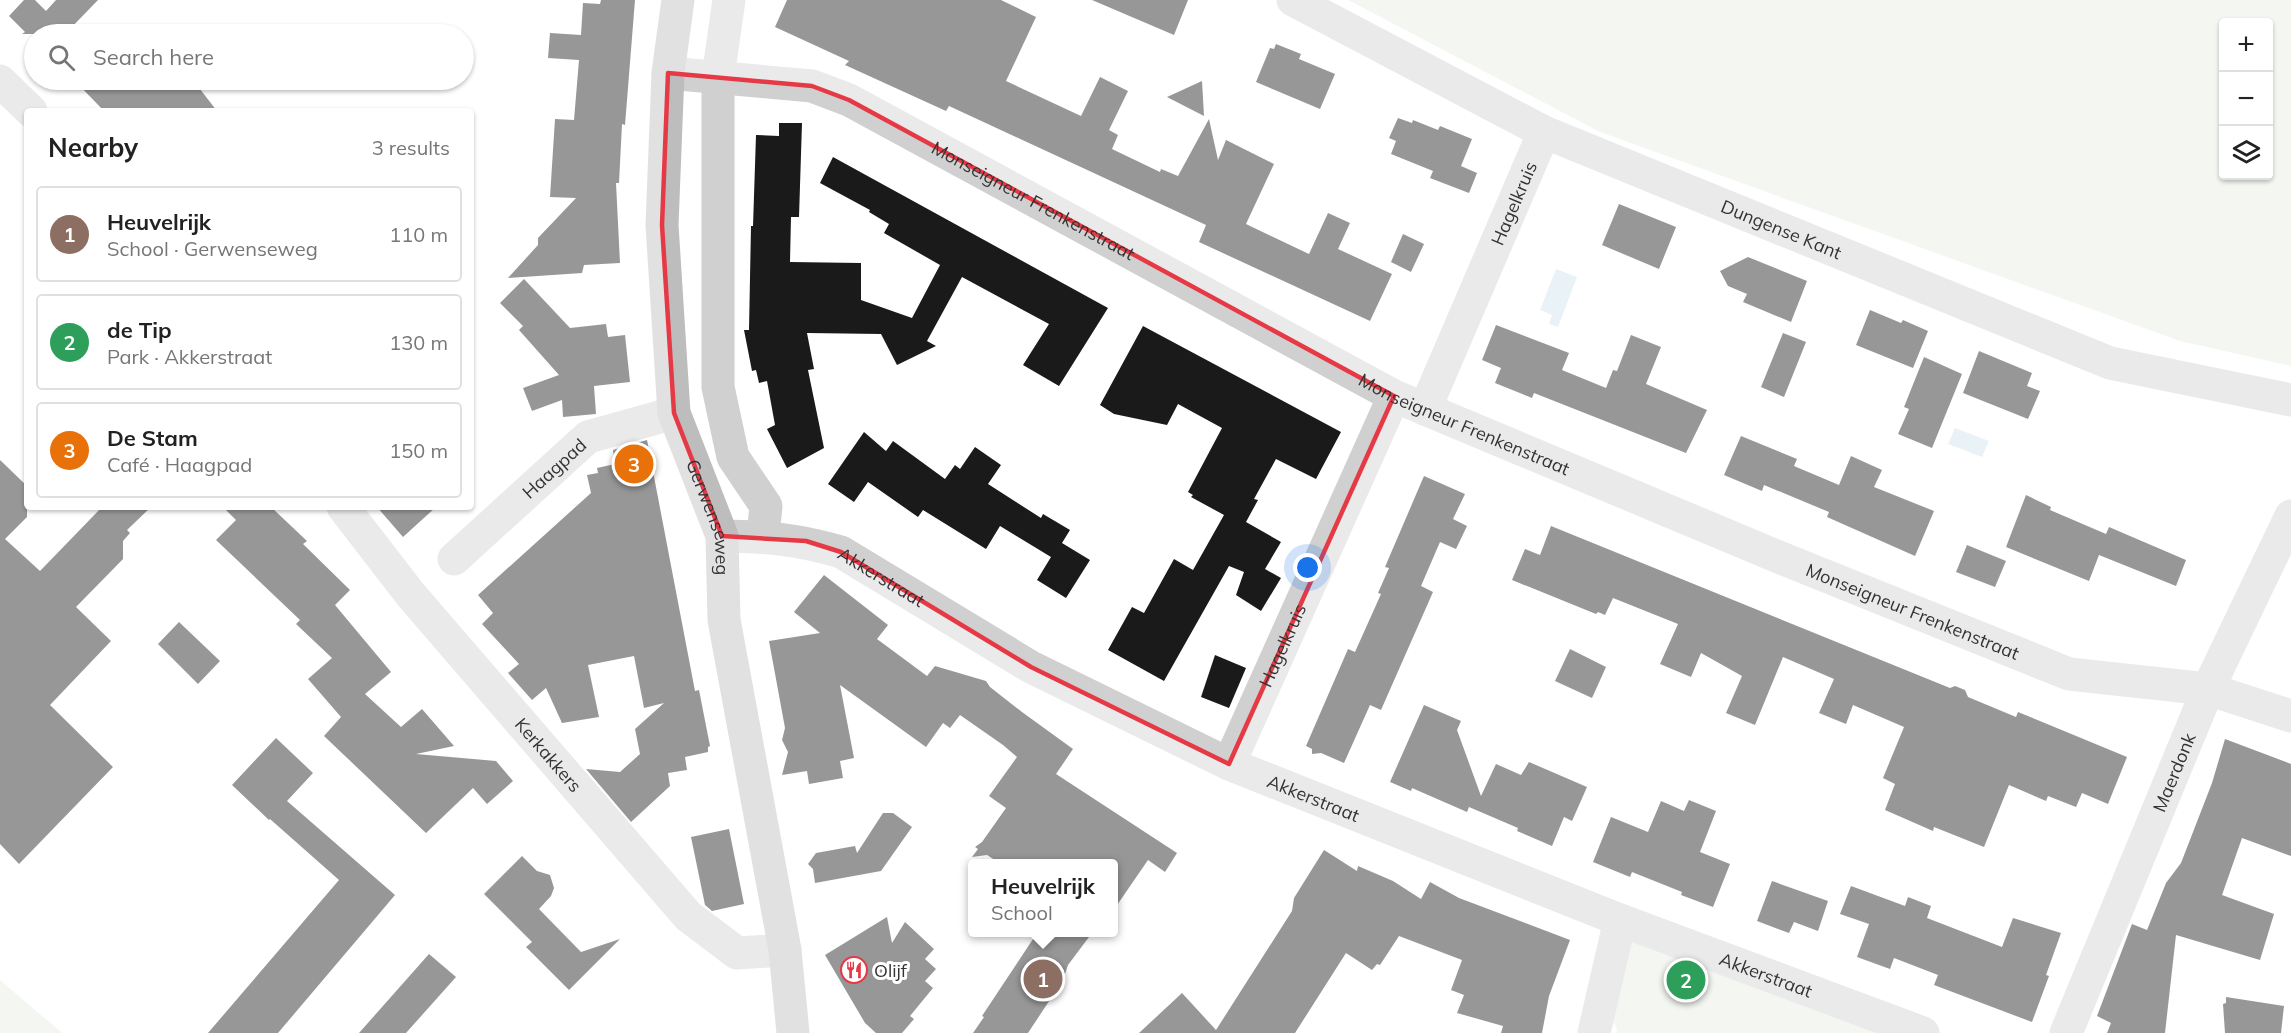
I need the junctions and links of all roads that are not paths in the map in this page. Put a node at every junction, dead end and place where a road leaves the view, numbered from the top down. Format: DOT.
graph roads {
  1 [pos="678,0"];
  2 [pos="729,0"];
  3 [pos="1293,0"];
  4 [pos="668,73"];
  5 [pos="718,77"];
  6 [pos="0,81"];
  7 [pos="28,108"];
  8 [pos="1544,132"];
  9 [pos="1394,396"];
  10 [pos="2291,400"];
  11 [pos="1425,409"];
  12 [pos="674,413"];
  13 [pos="345,510"];
  14 [pos="2291,516"];
  15 [pos="722,536"];
  16 [pos="763,536"];
  17 [pos="454,559"];
  18 [pos="2208,689"];
  19 [pos="2291,716"];
  20 [pos="1229,764"];
  21 [pos="1620,920"];
  22 [pos="784,950"];
  23 [pos="793,1033"];
  24 [pos="1594,1033"];
  25 [pos="1923,1033"];
  26 [pos="2066,1033"];
  1 -- 4 [label="street, Gerwenseweg"];
  2 -- 5 [label="street"];
  3 -- 8 [label="street, Dungense Kant"];
  4 -- 5 [label="street, Monseigneur Frenkenstraat"];
  4 -- 12 [label="street, Gerwenseweg"];
  5 -- 9 [label="street, Monseigneur Frenkenstraat"];
  5 -- 16 [label="street"];
  6 -- 7 [label="street"];
  8 -- 10 [label="street, Dungense Kant"];
  8 -- 11 [label="street, Hagelkruis"];
  9 -- 11 [label="street, Monseigneur Frenkenstraat"];
  9 -- 20 [label="street, Hagelkruis"];
  11 -- 18 [label="street, Monseigneur Frenkenstraat"];
  12 -- 15 [label="street, Gerwenseweg"];
  12 -- 17 [label="street, Haagpad"];
  13 -- 22 [label="street, Kerkakkers"];
  14 -- 18 [label="street, Maerdonk"];
  15 -- 16 [label="street, Akkerstraat"];
  15 -- 22 [label="street, Gerwenseweg"];
  16 -- 20 [label="street, Akkerstraat"];
  18 -- 19 [label="street, Monseigneur Frenkenstraat"];
  18 -- 26 [label="street, Maerdonk"];
  20 -- 21 [label="street, Akkerstraat"];
  21 -- 24 [label="street"];
  21 -- 25 [label="street, Akkerstraat"];
  22 -- 23 [label="street, Gerwenseweg"];
}
